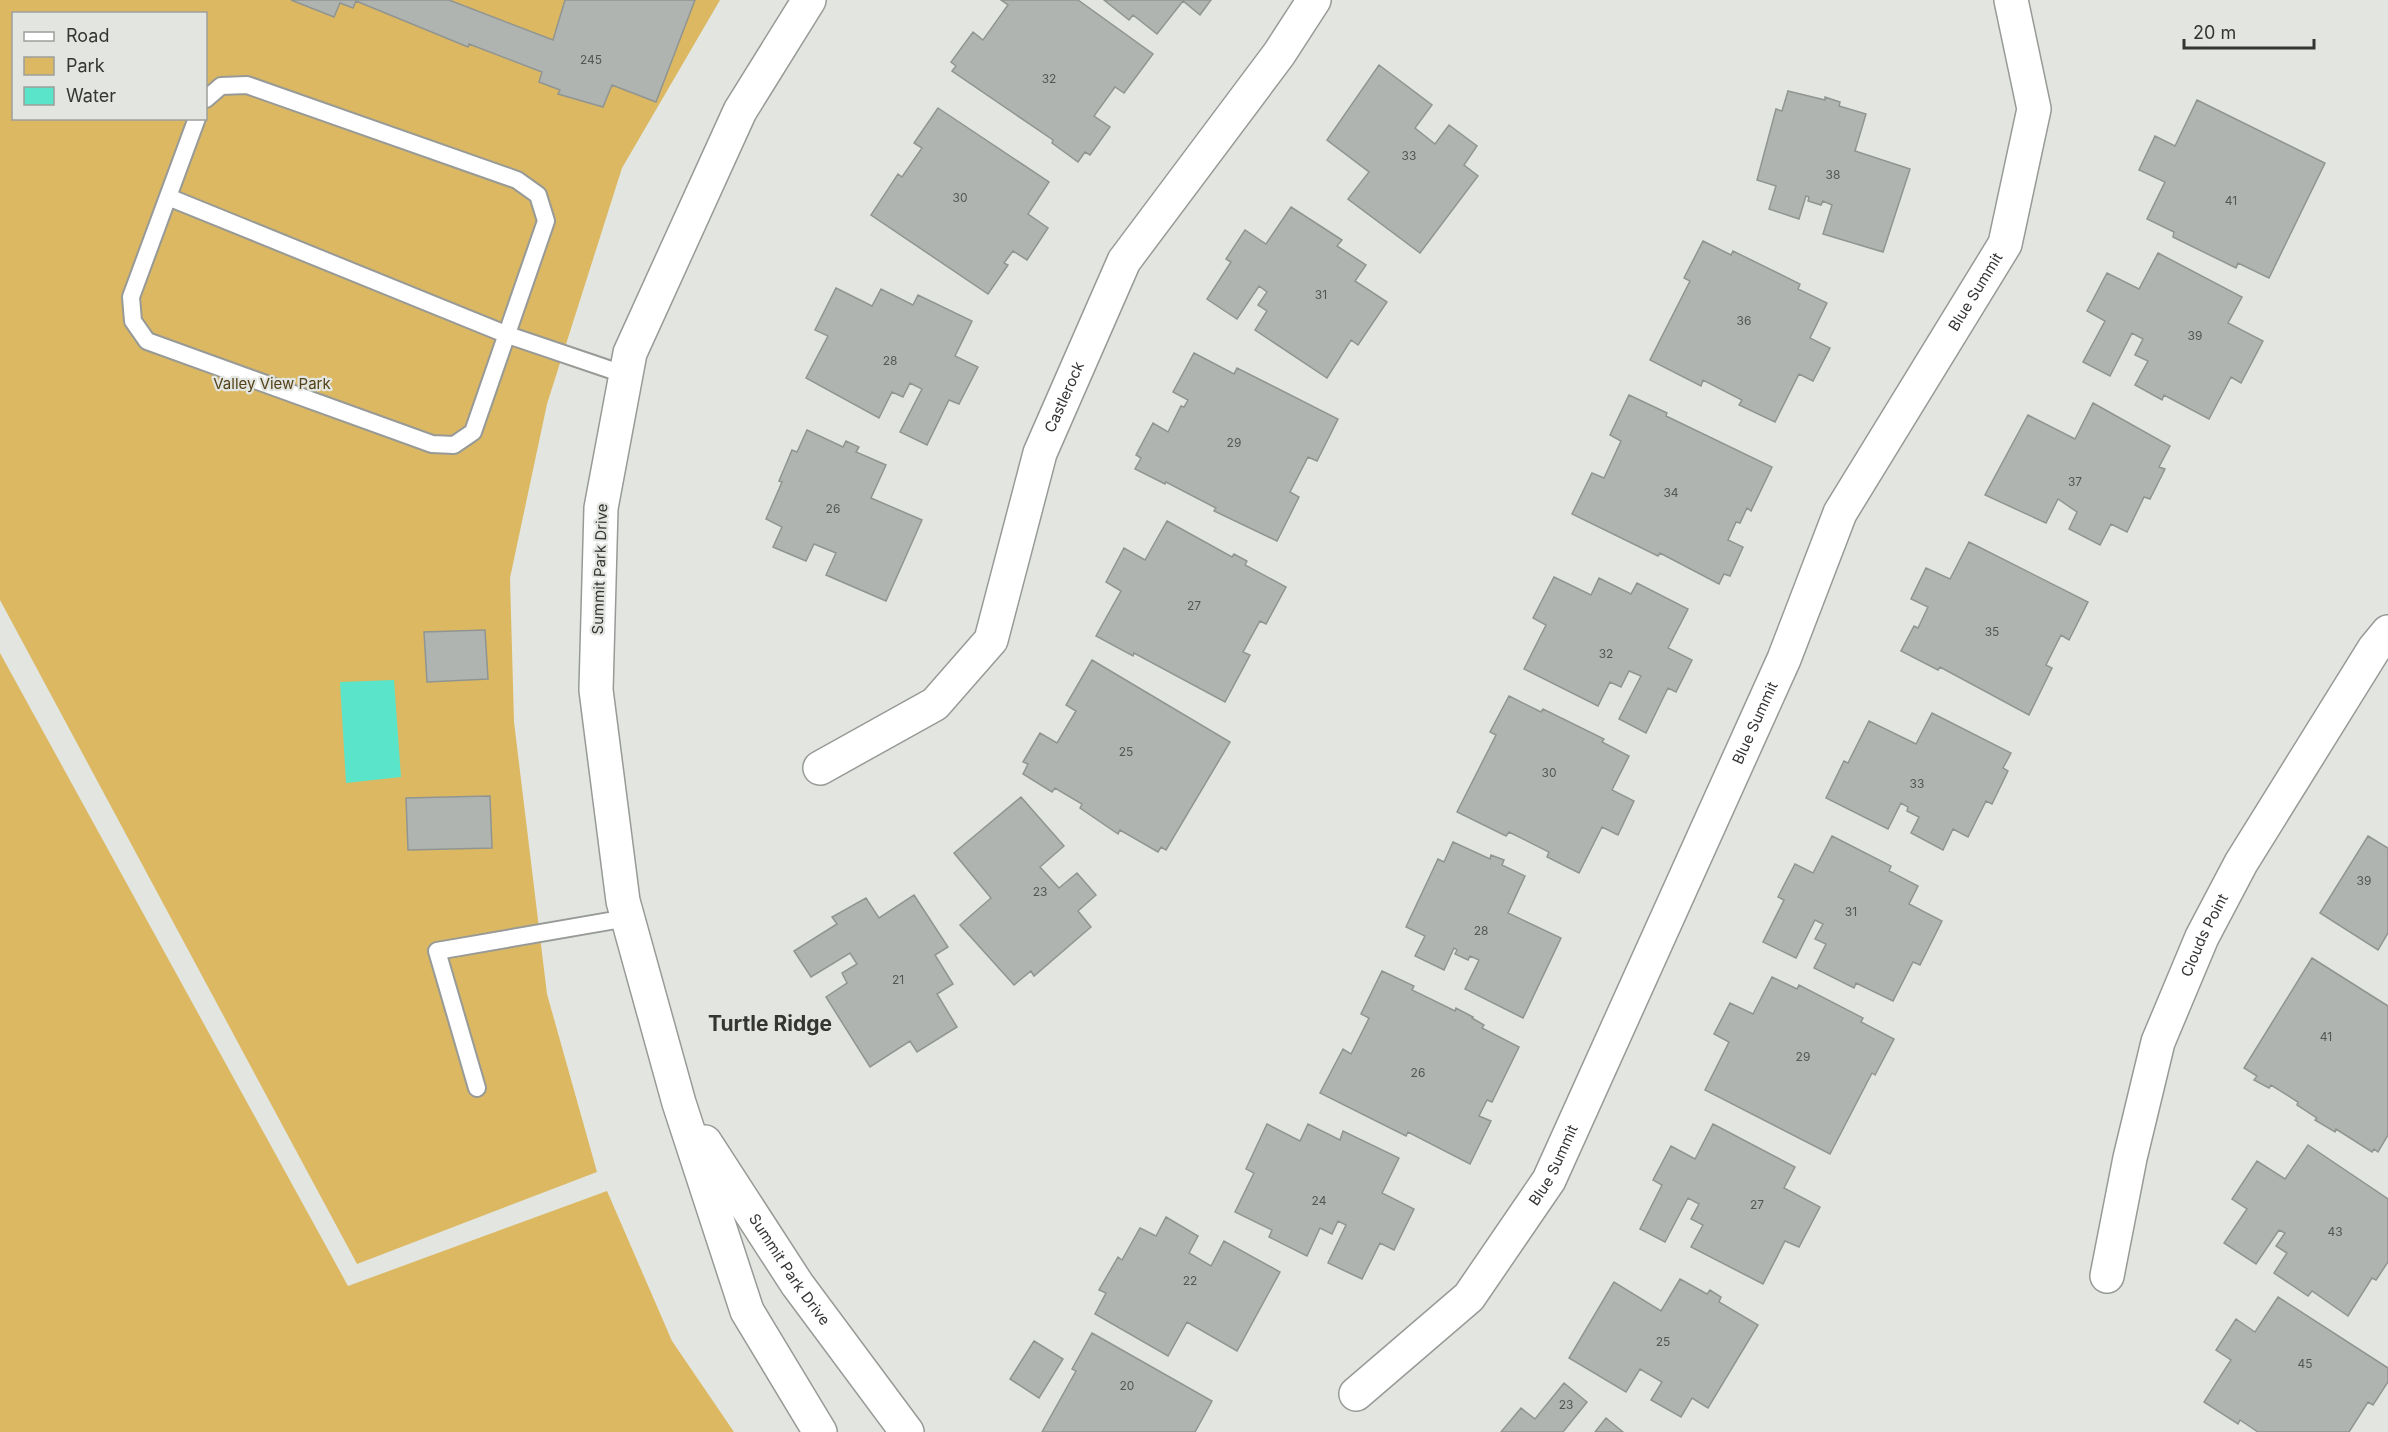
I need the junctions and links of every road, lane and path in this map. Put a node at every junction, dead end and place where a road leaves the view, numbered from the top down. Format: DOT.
graph roads {
  1 [pos="809,0"];
  2 [pos="1314,0"];
  3 [pos="2011,0"];
  4 [pos="207,98"];
  5 [pos="196,120"];
  6 [pos="168,197"];
  7 [pos="508,335"];
  8 [pos="626,375"];
  9 [pos="2388,632"];
  10 [pos="820,768"];
  11 [pos="627,918"];
  12 [pos="477,1088"];
  13 [pos="680,1103"];
  14 [pos="2107,1276"];
  15 [pos="1356,1394"];
  16 [pos="820,1432"];
  17 [pos="907,1432"];
  1 -- 8 [label="street, Summit Park Drive"];
  2 -- 10 [label="street, Castlerock"];
  3 -- 15 [label="street, Blue Summit"];
  4 -- 7 [label="lane"];
  5 -- 6 [label="lane"];
  6 -- 7 [label="lane"];
  6 -- 7 [label="lane"];
  7 -- 8 [label="lane"];
  8 -- 11 [label="street, Summit Park Drive"];
  9 -- 14 [label="street, Clouds Point"];
  11 -- 12 [label="lane"];
  11 -- 13 [label="street, Summit Park Drive"];
  13 -- 16 [label="street, Summit Park Drive"];
  13 -- 17 [label="street, Summit Park Drive"];
}
